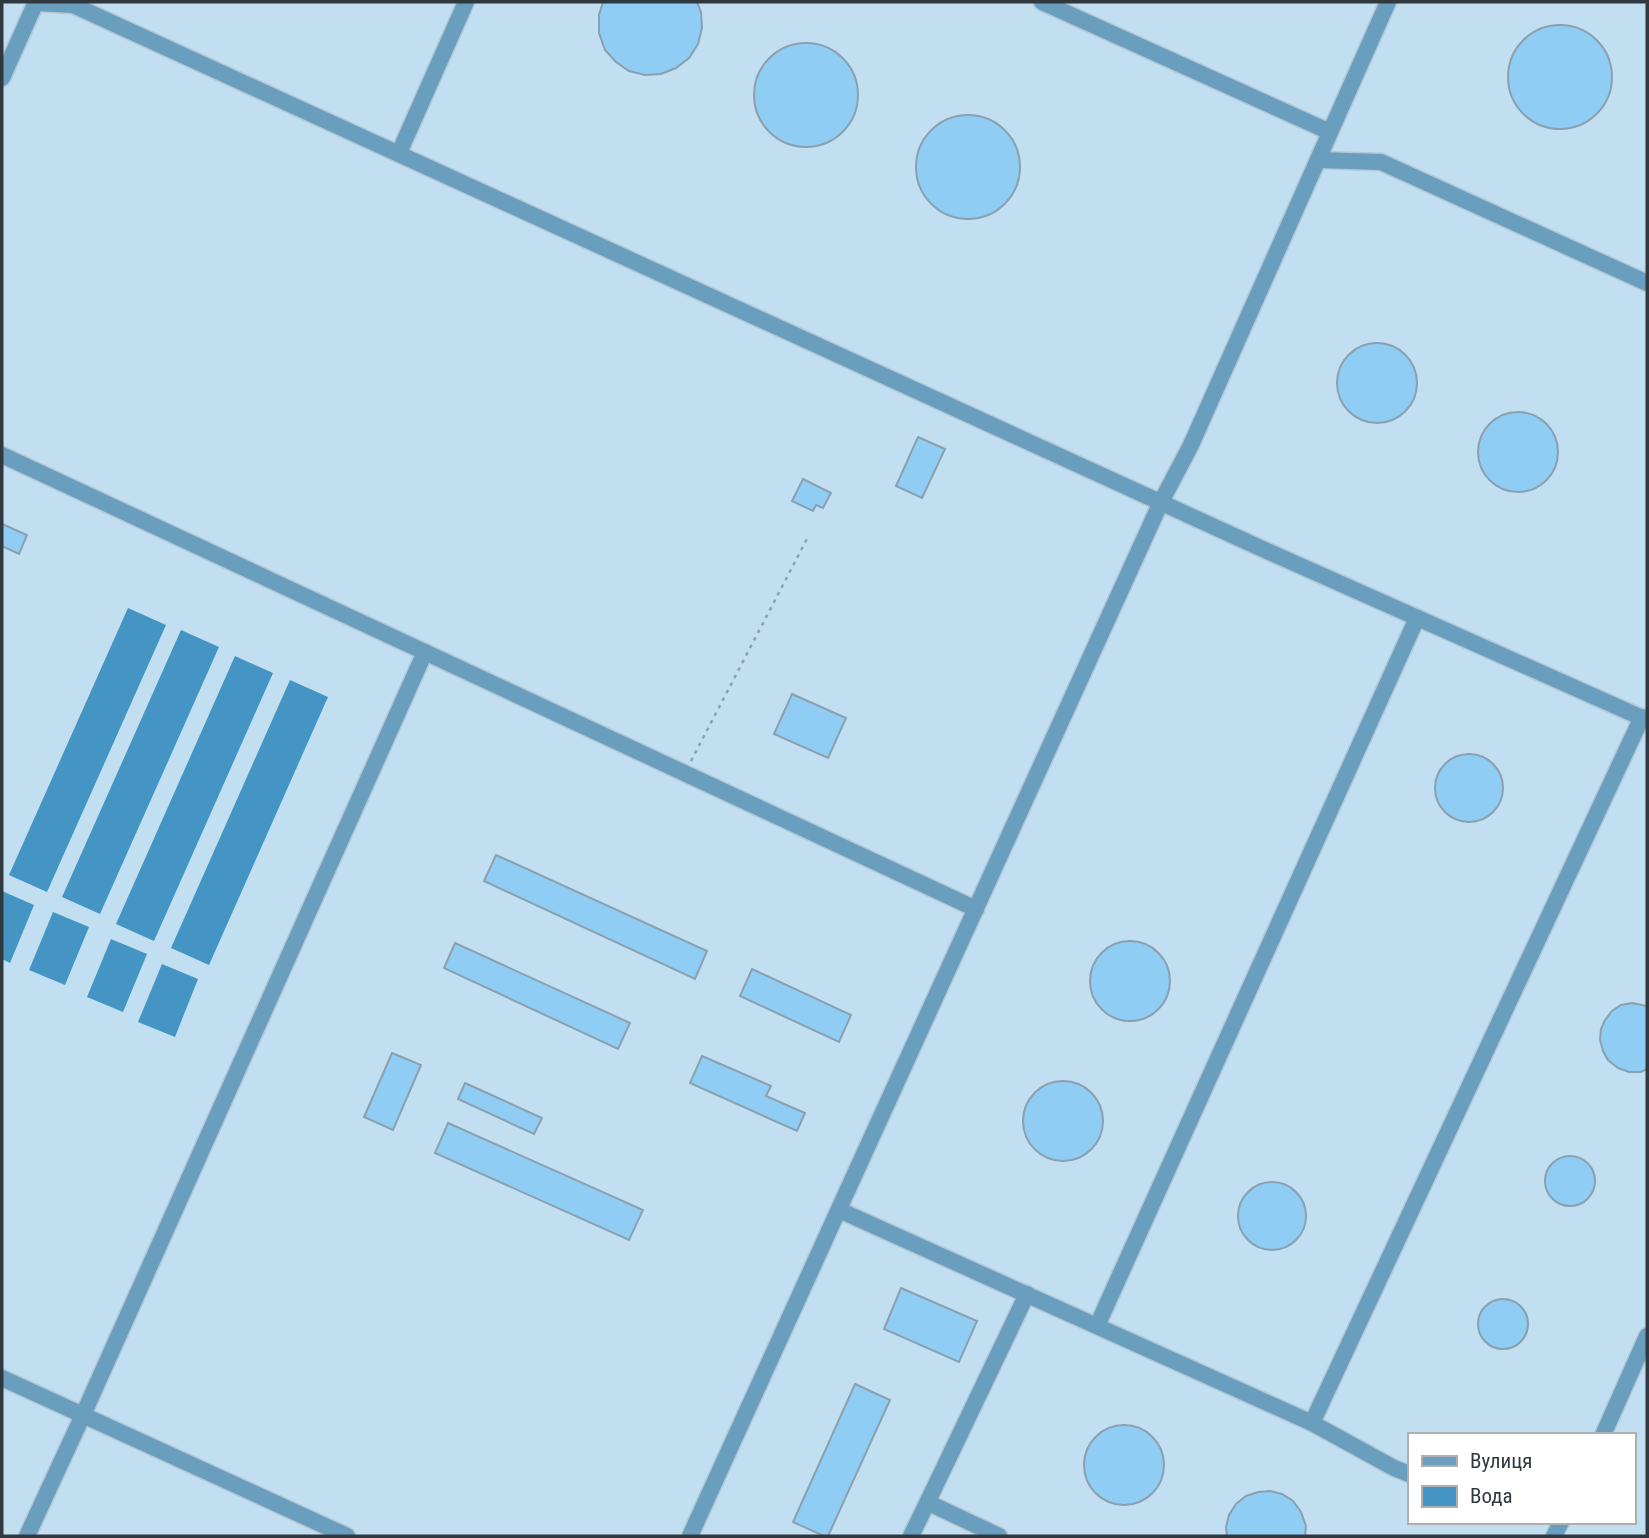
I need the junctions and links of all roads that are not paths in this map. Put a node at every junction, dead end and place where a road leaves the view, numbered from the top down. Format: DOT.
graph roads {
  1 [pos="466,2"];
  2 [pos="1042,2"];
  3 [pos="1388,2"];
  4 [pos="36,3"];
  5 [pos="2,78"];
  6 [pos="1330,132"];
  7 [pos="399,153"];
  8 [pos="1318,160"];
  9 [pos="1647,284"];
  10 [pos="2,455"];
  11 [pos="1161,502"];
  12 [pos="1417,618"];
  13 [pos="425,652"];
  14 [pos="1644,719"];
  15 [pos="976,909"];
  16 [pos="839,1210"];
  17 [pos="1027,1294"];
  18 [pos="1097,1326"];
  19 [pos="1647,1336"];
  20 [pos="2,1378"];
  21 [pos="83,1415"];
  22 [pos="1312,1423"];
  23 [pos="1604,1433"];
  24 [pos="1408,1474"];
  25 [pos="929,1499"];
  26 [pos="27,1536"];
  27 [pos="347,1536"];
  28 [pos="690,1536"];
  29 [pos="911,1536"];
  30 [pos="999,1536"];
  1 -- 7 [label="lane"];
  2 -- 6 [label="lane"];
  3 -- 6 [label="lane"];
  4 -- 5 [label="lane"];
  4 -- 7 [label="lane"];
  6 -- 8 [label="lane"];
  7 -- 11 [label="lane"];
  8 -- 9 [label="lane"];
  8 -- 11 [label="lane"];
  10 -- 13 [label="lane"];
  11 -- 12 [label="lane"];
  11 -- 15 [label="lane"];
  12 -- 14 [label="lane"];
  12 -- 18 [label="lane"];
  13 -- 15 [label="lane"];
  13 -- 21 [label="lane"];
  14 -- 22 [label="lane"];
  15 -- 16 [label="lane"];
  16 -- 17 [label="lane"];
  16 -- 28 [label="lane"];
  17 -- 18 [label="lane"];
  17 -- 25 [label="lane"];
  18 -- 22 [label="lane"];
  19 -- 23 [label="lane"];
  20 -- 21 [label="lane"];
  21 -- 26 [label="lane"];
  21 -- 27 [label="lane"];
  22 -- 24 [label="lane"];
  25 -- 29 [label="lane"];
  25 -- 30 [label="lane"];
}
